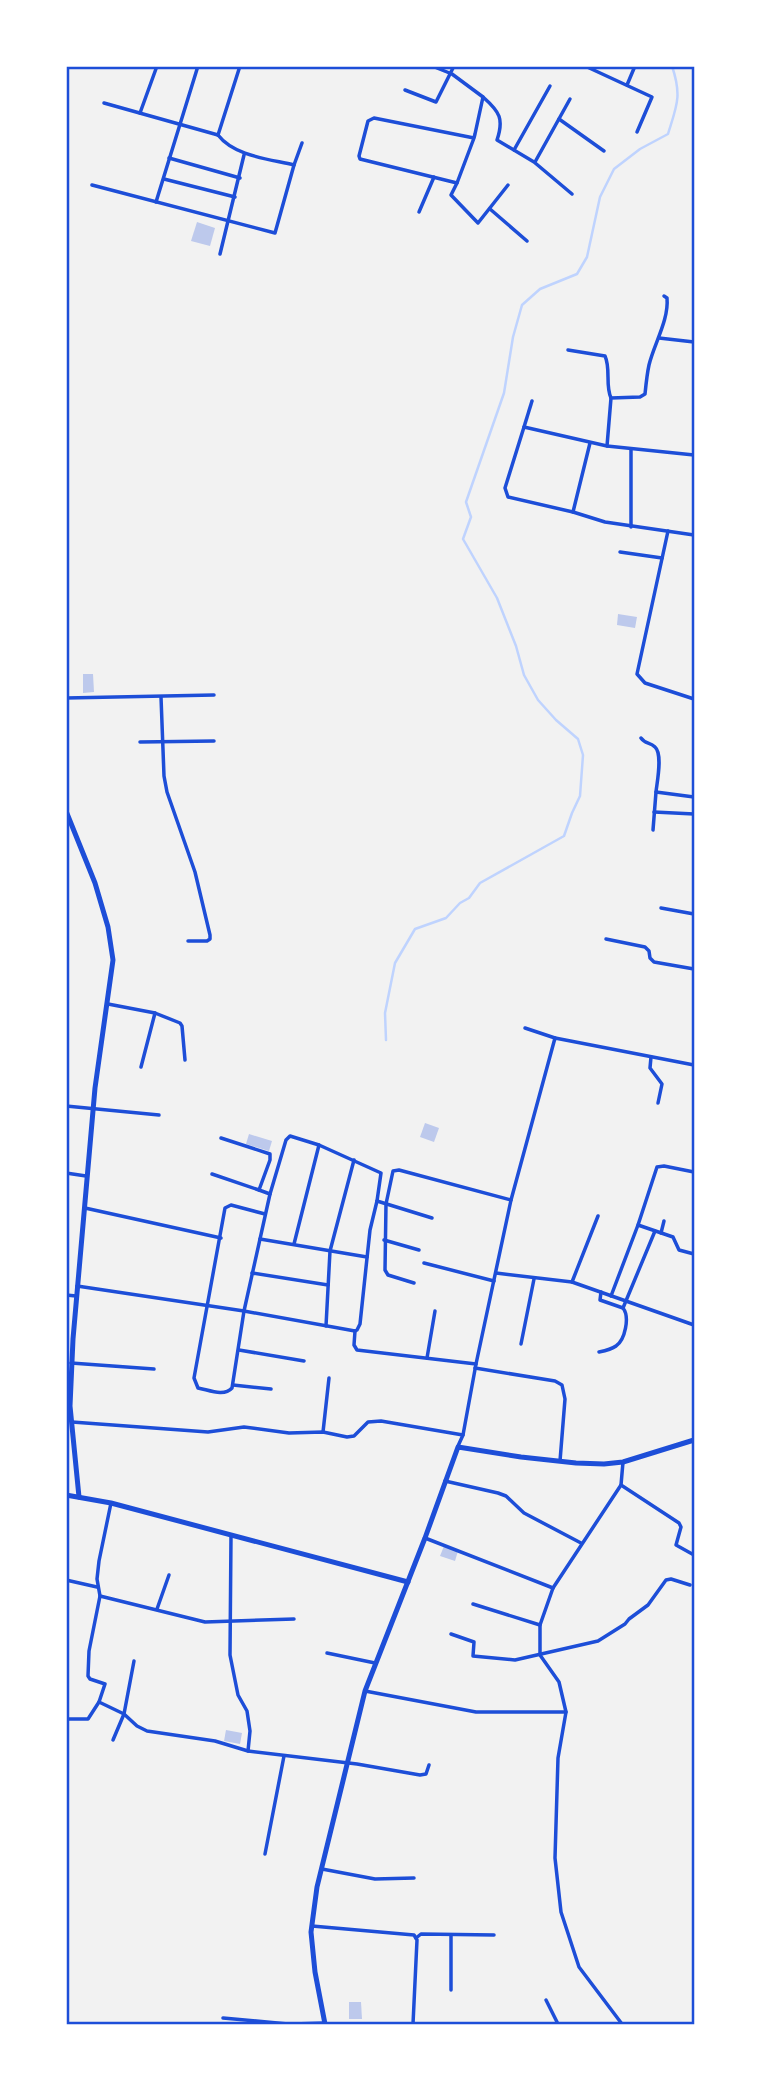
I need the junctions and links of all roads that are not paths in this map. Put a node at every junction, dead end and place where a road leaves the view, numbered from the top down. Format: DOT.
graph roads {
  1 [pos="157,66"];
  2 [pos="198,66"];
  3 [pos="240,66"];
  4 [pos="432,66"];
  5 [pos="454,66"];
  6 [pos="585,66"];
  7 [pos="635,66"];
  8 [pos="452,74"];
  9 [pos="627,85"];
  10 [pos="550,86"];
  11 [pos="405,90"];
  12 [pos="484,97"];
  13 [pos="570,99"];
  14 [pos="104,103"];
  15 [pos="140,113"];
  16 [pos="559,119"];
  17 [pos="180,124"];
  18 [pos="636,132"];
  19 [pos="218,135"];
  20 [pos="474,138"];
  21 [pos="302,143"];
  22 [pos="514,150"];
  23 [pos="604,151"];
  24 [pos="244,155"];
  25 [pos="169,158"];
  26 [pos="534,162"];
  27 [pos="294,165"];
  28 [pos="434,177"];
  29 [pos="240,178"];
  30 [pos="164,179"];
  31 [pos="457,183"];
  32 [pos="92,185"];
  33 [pos="508,185"];
  34 [pos="572,194"];
  35 [pos="235,197"];
  36 [pos="156,202"];
  37 [pos="489,209"];
  38 [pos="419,212"];
  39 [pos="229,222"];
  40 [pos="527,241"];
  41 [pos="220,254"];
  42 [pos="664,296"];
  43 [pos="659,338"];
  44 [pos="695,342"];
  45 [pos="568,350"];
  46 [pos="611,398"];
  47 [pos="532,401"];
  48 [pos="524,427"];
  49 [pos="590,442"];
  50 [pos="607,446"];
  51 [pos="631,450"];
  52 [pos="695,455"];
  53 [pos="573,512"];
  54 [pos="631,527"];
  55 [pos="668,531"];
  56 [pos="695,535"];
  57 [pos="620,552"];
  58 [pos="662,558"];
  59 [pos="214,695"];
  60 [pos="161,697"];
  61 [pos="66,698"];
  62 [pos="695,699"];
  63 [pos="640,738"];
  64 [pos="214,741"];
  65 [pos="140,742"];
  66 [pos="164,742"];
  67 [pos="656,792"];
  68 [pos="695,797"];
  69 [pos="66,811"];
  70 [pos="654,812"];
  71 [pos="695,814"];
  72 [pos="653,831"];
  73 [pos="661,908"];
  74 [pos="695,914"];
  75 [pos="606,939"];
  76 [pos="188,941"];
  77 [pos="695,969"];
  78 [pos="108,1004"];
  79 [pos="155,1013"];
  80 [pos="525,1028"];
  81 [pos="555,1038"];
  82 [pos="652,1057"];
  83 [pos="186,1060"];
  84 [pos="695,1065"];
  85 [pos="141,1067"];
  86 [pos="658,1103"];
  87 [pos="66,1105"];
  88 [pos="93,1108"];
  89 [pos="159,1115"];
  90 [pos="221,1138"];
  91 [pos="319,1145"];
  92 [pos="354,1160"];
  93 [pos="695,1172"];
  94 [pos="66,1173"];
  95 [pos="212,1174"];
  96 [pos="86,1176"];
  97 [pos="259,1190"];
  98 [pos="270,1194"];
  99 [pos="511,1200"];
  100 [pos="377,1201"];
  101 [pos="386,1204"];
  102 [pos="83,1208"];
  103 [pos="265,1214"];
  104 [pos="598,1216"];
  105 [pos="432,1219"];
  106 [pos="664,1221"];
  107 [pos="638,1225"];
  108 [pos="655,1231"];
  109 [pos="661,1233"];
  110 [pos="221,1238"];
  111 [pos="260,1239"];
  112 [pos="384,1240"];
  113 [pos="294,1244"];
  114 [pos="419,1250"];
  115 [pos="330,1251"];
  116 [pos="694,1254"];
  117 [pos="367,1257"];
  118 [pos="424,1263"];
  119 [pos="252,1273"];
  120 [pos="496,1273"];
  121 [pos="534,1279"];
  122 [pos="494,1281"];
  123 [pos="572,1282"];
  124 [pos="414,1283"];
  125 [pos="328,1285"];
  126 [pos="77,1286"];
  127 [pos="601,1292"];
  128 [pos="66,1295"];
  129 [pos="611,1296"];
  130 [pos="76,1297"];
  131 [pos="626,1302"];
  132 [pos="207,1305"];
  133 [pos="623,1308"];
  134 [pos="244,1311"];
  135 [pos="435,1311"];
  136 [pos="695,1325"];
  137 [pos="326,1327"];
  138 [pos="355,1331"];
  139 [pos="522,1344"];
  140 [pos="239,1350"];
  141 [pos="599,1352"];
  142 [pos="427,1358"];
  143 [pos="304,1361"];
  144 [pos="71,1363"];
  145 [pos="475,1366"];
  146 [pos="154,1370"];
  147 [pos="329,1378"];
  148 [pos="233,1385"];
  149 [pos="68,1389"];
  150 [pos="271,1389"];
  151 [pos="72,1422"];
  152 [pos="323,1432"];
  153 [pos="463,1435"];
  154 [pos="695,1440"];
  155 [pos="458,1447"];
  156 [pos="560,1461"];
  157 [pos="623,1462"];
  158 [pos="445,1481"];
  159 [pos="621,1485"];
  160 [pos="66,1495"];
  161 [pos="79,1497"];
  162 [pos="111,1503"];
  163 [pos="231,1536"];
  164 [pos="425,1538"];
  165 [pos="582,1544"];
  166 [pos="695,1555"];
  167 [pos="169,1575"];
  168 [pos="66,1580"];
  169 [pos="408,1583"];
  170 [pos="690,1586"];
  171 [pos="97,1587"];
  172 [pos="553,1588"];
  173 [pos="100,1596"];
  174 [pos="472,1604"];
  175 [pos="156,1610"];
  176 [pos="294,1619"];
  177 [pos="230,1622"];
  178 [pos="540,1625"];
  179 [pos="451,1634"];
  180 [pos="327,1653"];
  181 [pos="540,1655"];
  182 [pos="134,1661"];
  183 [pos="375,1662"];
  184 [pos="365,1691"];
  185 [pos="99,1702"];
  186 [pos="566,1712"];
  187 [pos="124,1714"];
  188 [pos="66,1719"];
  189 [pos="113,1740"];
  190 [pos="248,1751"];
  191 [pos="284,1756"];
  192 [pos="347,1763"];
  193 [pos="429,1765"];
  194 [pos="265,1854"];
  195 [pos="322,1869"];
  196 [pos="414,1878"];
  197 [pos="312,1926"];
  198 [pos="494,1935"];
  199 [pos="451,1936"];
  200 [pos="416,1938"];
  201 [pos="451,1990"];
  202 [pos="546,2000"];
  203 [pos="223,2018"];
  204 [pos="325,2024"];
  205 [pos="290,2025"];
  206 [pos="413,2025"];
  207 [pos="558,2025"];
  208 [pos="622,2025"];
  1 -- 15 [label="street"];
  2 -- 17 [label="street"];
  3 -- 19 [label="street"];
  4 -- 8 [label="street"];
  5 -- 8 [label="street"];
  6 -- 9 [label="street"];
  7 -- 9 [label="street"];
  8 -- 11 [label="street"];
  8 -- 12 [label="street"];
  9 -- 18 [label="street"];
  10 -- 22 [label="street"];
  12 -- 20 [label="street"];
  12 -- 22 [label="street"];
  13 -- 16 [label="street"];
  14 -- 15 [label="street"];
  15 -- 17 [label="street"];
  16 -- 23 [label="street"];
  16 -- 26 [label="street"];
  17 -- 19 [label="street"];
  17 -- 25 [label="street"];
  19 -- 27 [label="street"];
  20 -- 28 [label="street"];
  20 -- 31 [label="street"];
  21 -- 27 [label="street"];
  22 -- 26 [label="street"];
  24 -- 29 [label="street"];
  25 -- 29 [label="street"];
  25 -- 30 [label="street"];
  26 -- 34 [label="street"];
  27 -- 39 [label="street"];
  28 -- 31 [label="street"];
  28 -- 38 [label="street"];
  29 -- 35 [label="street"];
  30 -- 35 [label="street"];
  30 -- 36 [label="street"];
  31 -- 37 [label="street"];
  32 -- 36 [label="street"];
  33 -- 37 [label="street"];
  35 -- 39 [label="street"];
  36 -- 39 [label="street"];
  37 -- 40 [label="street"];
  39 -- 41 [label="street"];
  42 -- 43 [label="street"];
  43 -- 44 [label="street"];
  43 -- 46 [label="street"];
  45 -- 46 [label="street"];
  46 -- 50 [label="street"];
  47 -- 48 [label="street"];
  48 -- 49 [label="street"];
  48 -- 53 [label="street"];
  49 -- 50 [label="street"];
  49 -- 53 [label="street"];
  50 -- 51 [label="street"];
  51 -- 52 [label="street"];
  51 -- 54 [label="street"];
  53 -- 54 [label="street"];
  54 -- 55 [label="street"];
  55 -- 56 [label="street"];
  55 -- 58 [label="street"];
  57 -- 58 [label="street"];
  58 -- 62 [label="street"];
  59 -- 60 [label="street"];
  60 -- 61 [label="street"];
  60 -- 66 [label="street"];
  63 -- 67 [label="street"];
  64 -- 66 [label="street"];
  65 -- 66 [label="street"];
  66 -- 76 [label="street"];
  67 -- 68 [label="street"];
  67 -- 70 [label="street"];
  69 -- 78 [label="main road"];
  70 -- 71 [label="street"];
  70 -- 72 [label="street"];
  73 -- 74 [label="street"];
  75 -- 77 [label="street"];
  78 -- 79 [label="street"];
  78 -- 88 [label="main road"];
  79 -- 83 [label="street"];
  79 -- 85 [label="street"];
  80 -- 81 [label="street"];
  81 -- 82 [label="street"];
  81 -- 99 [label="street"];
  82 -- 84 [label="street"];
  82 -- 86 [label="street"];
  87 -- 88 [label="street"];
  88 -- 89 [label="street"];
  88 -- 96 [label="main road"];
  90 -- 97 [label="street"];
  91 -- 92 [label="street"];
  91 -- 98 [label="street"];
  91 -- 113 [label="street"];
  92 -- 100 [label="street"];
  92 -- 115 [label="street"];
  93 -- 107 [label="street"];
  94 -- 96 [label="street"];
  95 -- 97 [label="street"];
  96 -- 102 [label="main road"];
  97 -- 98 [label="street"];
  98 -- 103 [label="street"];
  99 -- 101 [label="street"];
  99 -- 120 [label="street"];
  100 -- 101 [label="street"];
  100 -- 117 [label="street"];
  101 -- 105 [label="street"];
  101 -- 112 [label="street"];
  102 -- 110 [label="street"];
  102 -- 126 [label="main road"];
  103 -- 110 [label="street"];
  103 -- 111 [label="street"];
  104 -- 123 [label="street"];
  106 -- 109 [label="street"];
  107 -- 108 [label="street"];
  107 -- 129 [label="street"];
  108 -- 109 [label="street"];
  108 -- 131 [label="street"];
  109 -- 116 [label="street"];
  110 -- 132 [label="street"];
  111 -- 113 [label="street"];
  111 -- 119 [label="street"];
  112 -- 114 [label="street"];
  112 -- 124 [label="street"];
  113 -- 115 [label="street"];
  115 -- 117 [label="street"];
  115 -- 125 [label="street"];
  117 -- 138 [label="street"];
  118 -- 122 [label="street"];
  119 -- 125 [label="street"];
  119 -- 134 [label="street"];
  120 -- 121 [label="street"];
  120 -- 122 [label="street"];
  121 -- 123 [label="street"];
  121 -- 139 [label="street"];
  122 -- 145 [label="street"];
  123 -- 127 [label="street"];
  125 -- 137 [label="street"];
  126 -- 130 [label="main road"];
  126 -- 132 [label="street"];
  127 -- 129 [label="street"];
  127 -- 133 [label="street"];
  128 -- 130 [label="street"];
  129 -- 131 [label="street"];
  130 -- 144 [label="main road"];
  131 -- 133 [label="street"];
  131 -- 136 [label="street"];
  132 -- 134 [label="street"];
  132 -- 148 [label="street"];
  133 -- 141 [label="street"];
  134 -- 137 [label="street"];
  134 -- 140 [label="street"];
  135 -- 142 [label="street"];
  137 -- 138 [label="street"];
  138 -- 142 [label="street"];
  140 -- 143 [label="street"];
  140 -- 148 [label="street"];
  142 -- 145 [label="street"];
  144 -- 146 [label="street"];
  144 -- 149 [label="main road"];
  145 -- 153 [label="street"];
  145 -- 156 [label="street"];
  147 -- 152 [label="street"];
  148 -- 150 [label="street"];
  149 -- 151 [label="main road"];
  151 -- 152 [label="street"];
  151 -- 161 [label="main road"];
  152 -- 153 [label="street"];
  153 -- 155 [label="street"];
  154 -- 157 [label="main road"];
  155 -- 156 [label="main road"];
  155 -- 158 [label="main road"];
  156 -- 157 [label="main road"];
  157 -- 159 [label="street"];
  158 -- 164 [label="main road"];
  158 -- 165 [label="street"];
  159 -- 165 [label="street"];
  159 -- 166 [label="street"];
  160 -- 161 [label="main road"];
  161 -- 162 [label="main road"];
  162 -- 163 [label="main road"];
  162 -- 171 [label="street"];
  163 -- 169 [label="main road"];
  163 -- 177 [label="street"];
  164 -- 169 [label="main road"];
  164 -- 172 [label="street"];
  165 -- 172 [label="street"];
  167 -- 175 [label="street"];
  168 -- 171 [label="street"];
  169 -- 183 [label="main road"];
  170 -- 181 [label="street"];
  171 -- 173 [label="street"];
  172 -- 178 [label="street"];
  173 -- 175 [label="street"];
  173 -- 185 [label="street"];
  174 -- 178 [label="street"];
  175 -- 177 [label="street"];
  176 -- 177 [label="street"];
  177 -- 190 [label="street"];
  178 -- 181 [label="street"];
  179 -- 181 [label="street"];
  180 -- 183 [label="street"];
  181 -- 186 [label="street"];
  182 -- 187 [label="street"];
  183 -- 184 [label="main road"];
  184 -- 186 [label="street"];
  184 -- 192 [label="main road"];
  185 -- 187 [label="street"];
  185 -- 188 [label="street"];
  186 -- 208 [label="street"];
  187 -- 189 [label="street"];
  187 -- 190 [label="street"];
  190 -- 191 [label="street"];
  191 -- 192 [label="street"];
  191 -- 194 [label="street"];
  192 -- 193 [label="street"];
  192 -- 195 [label="main road"];
  195 -- 196 [label="street"];
  195 -- 197 [label="main road"];
  197 -- 200 [label="street"];
  197 -- 204 [label="main road"];
  198 -- 199 [label="street"];
  199 -- 200 [label="street"];
  199 -- 201 [label="street"];
  200 -- 206 [label="street"];
  202 -- 207 [label="street"];
  203 -- 205 [label="street"];
  204 -- 205 [label="street"];
}
